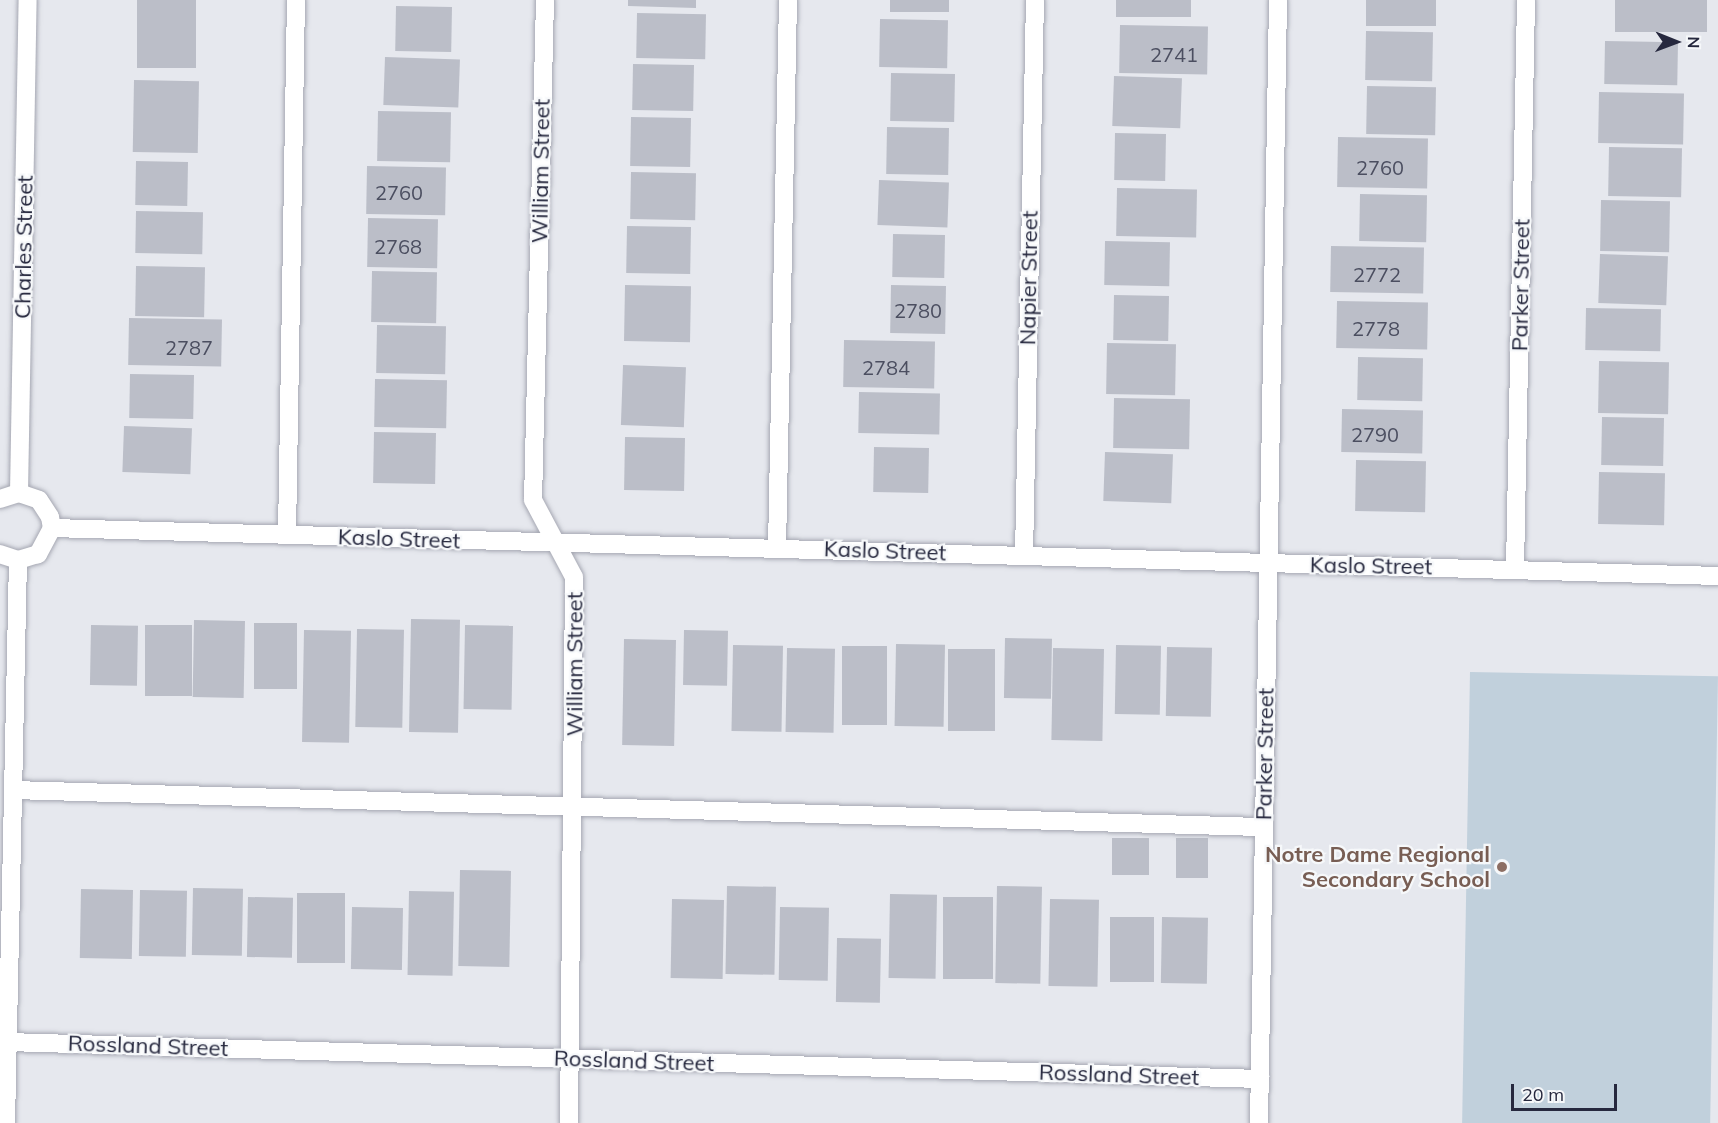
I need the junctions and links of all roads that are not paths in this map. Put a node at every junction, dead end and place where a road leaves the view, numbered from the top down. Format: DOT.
graph roads {
  1 [pos="28,0"];
  2 [pos="296,0"];
  3 [pos="545,0"];
  4 [pos="788,0"];
  5 [pos="1035,0"];
  6 [pos="1278,0"];
  7 [pos="1527,0"];
  8 [pos="19,493"];
  9 [pos="0,499"];
  10 [pos="52,528"];
  11 [pos="286,535"];
  12 [pos="557,544"];
  13 [pos="777,548"];
  14 [pos="0,554"];
  15 [pos="1024,556"];
  16 [pos="18,560"];
  17 [pos="1270,564"];
  18 [pos="1515,569"];
  19 [pos="1718,576"];
  20 [pos="13,790"];
  21 [pos="575,805"];
  22 [pos="1263,827"];
  23 [pos="7,1042"];
  24 [pos="571,1059"];
  25 [pos="1260,1079"];
  26 [pos="6,1123"];
  27 [pos="569,1123"];
  28 [pos="1259,1123"];
  1 -- 8 [label="street, Charles Street"];
  2 -- 11 [label="street"];
  3 -- 12 [label="street, William Street"];
  4 -- 13 [label="street"];
  5 -- 15 [label="street, Napier Street"];
  6 -- 17 [label="street, Parker Street"];
  7 -- 18 [label="street, Parker Street"];
  8 -- 9 [label="street"];
  8 -- 10 [label="street"];
  10 -- 11 [label="street, Kaslo Street"];
  10 -- 16 [label="street"];
  11 -- 12 [label="street, Kaslo Street"];
  12 -- 13 [label="street, Kaslo Street"];
  12 -- 21 [label="street, William Street"];
  13 -- 15 [label="street, Kaslo Street"];
  14 -- 16 [label="street"];
  15 -- 17 [label="street, Kaslo Street"];
  16 -- 20 [label="street"];
  17 -- 18 [label="street, Kaslo Street"];
  17 -- 22 [label="street, Parker Street"];
  18 -- 19 [label="street, Kaslo Street"];
  20 -- 21 [label="street"];
  20 -- 23 [label="street"];
  21 -- 22 [label="street"];
  21 -- 24 [label="street, William Street"];
  22 -- 25 [label="street, Parker Street"];
  23 -- 24 [label="street, Rossland Street"];
  23 -- 26 [label="street"];
  24 -- 25 [label="street, Rossland Street"];
  24 -- 27 [label="street, William Street"];
  25 -- 28 [label="street, Parker Street"];
}
